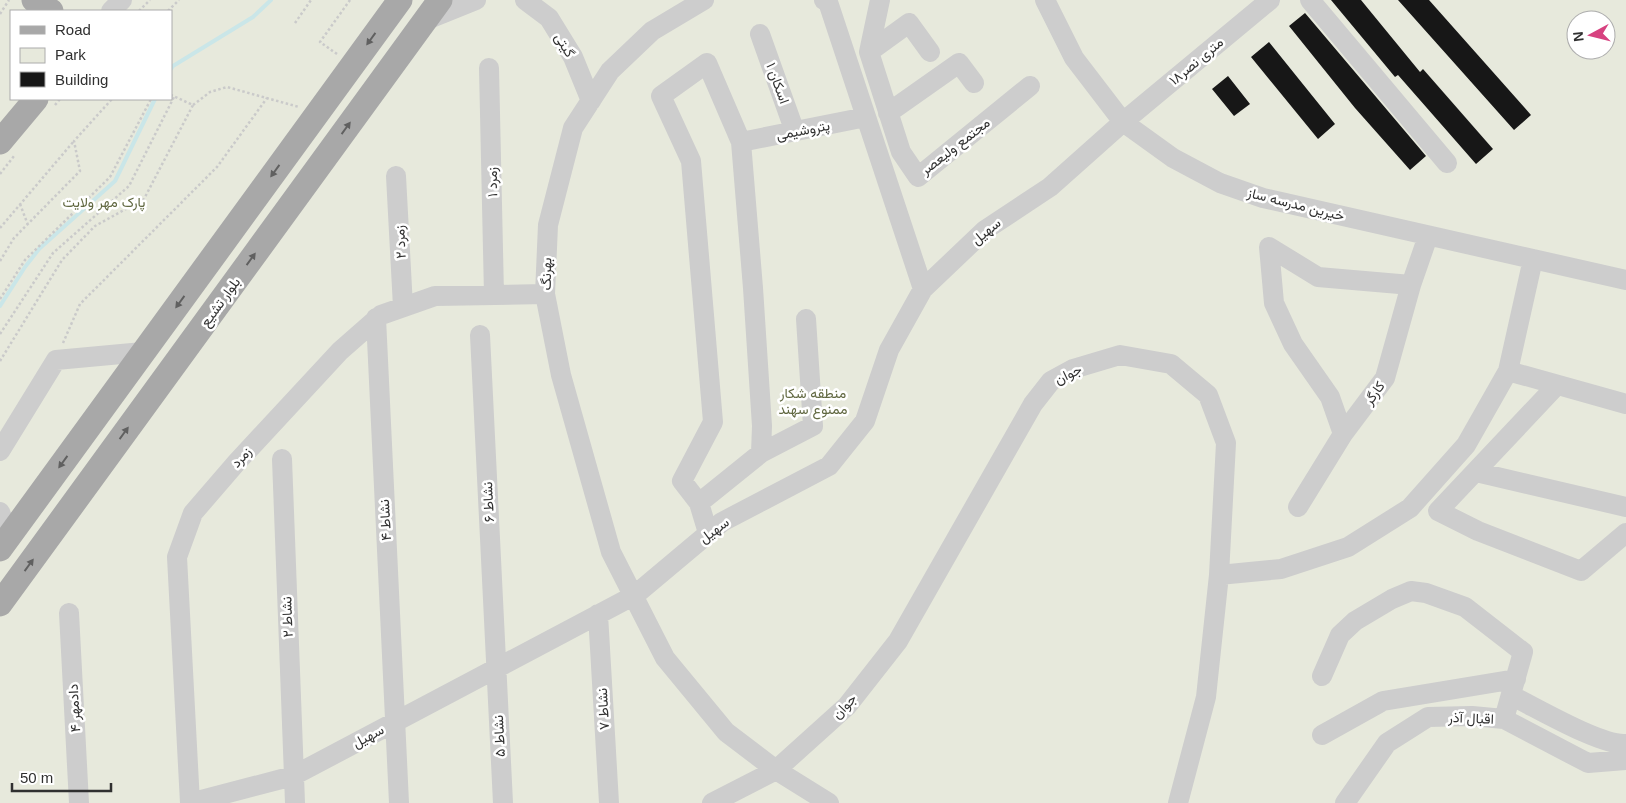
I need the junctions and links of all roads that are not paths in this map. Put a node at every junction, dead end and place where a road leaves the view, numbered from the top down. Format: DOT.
graph roads {
  1 [pos="34,0"];
  2 [pos="122,0"];
  3 [pos="400,0"];
  4 [pos="440,0"];
  5 [pos="476,0"];
  6 [pos="526,0"];
  7 [pos="704,0"];
  8 [pos="824,0"];
  9 [pos="880,0"];
  10 [pos="1045,0"];
  11 [pos="1270,0"];
  12 [pos="1310,0"];
  13 [pos="49,10"];
  14 [pos="112,10"];
  15 [pos="424,21"];
  16 [pos="760,34"];
  17 [pos="869,50"];
  18 [pos="930,52"];
  19 [pos="489,68"];
  20 [pos="974,82"];
  21 [pos="1030,86"];
  22 [pos="35,100"];
  23 [pos="590,101"];
  24 [pos="888,113"];
  25 [pos="866,117"];
  26 [pos="1123,122"];
  27 [pos="795,132"];
  28 [pos="0,142"];
  29 [pos="741,142"];
  30 [pos="1447,163"];
  31 [pos="396,176"];
  32 [pos="1428,236"];
  33 [pos="1533,259"];
  34 [pos="1626,280"];
  35 [pos="1411,285"];
  36 [pos="922,289"];
  37 [pos="545,294"];
  38 [pos="494,295"];
  39 [pos="403,307"];
  40 [pos="376,318"];
  41 [pos="806,319"];
  42 [pos="480,335"];
  43 [pos="143,352"];
  44 [pos="1508,371"];
  45 [pos="1557,385"];
  46 [pos="1626,404"];
  47 [pos="1344,434"];
  48 [pos="0,452"];
  49 [pos="761,453"];
  50 [pos="282,459"];
  51 [pos="1476,472"];
  52 [pos="698,503"];
  53 [pos="1298,507"];
  54 [pos="1626,507"];
  55 [pos="0,512"];
  56 [pos="708,533"];
  57 [pos="1626,533"];
  58 [pos="4,543"];
  59 [pos="1219,575"];
  60 [pos="635,595"];
  61 [pos="0,604"];
  62 [pos="69,612"];
  63 [pos="598,614"];
  64 [pos="495,669"];
  65 [pos="1322,676"];
  66 [pos="1514,687"];
  67 [pos="1504,719"];
  68 [pos="394,723"];
  69 [pos="1322,735"];
  70 [pos="1626,744"];
  71 [pos="1626,760"];
  72 [pos="776,770"];
  73 [pos="293,776"];
  74 [pos="79,803"];
  75 [pos="190,803"];
  76 [pos="295,803"];
  77 [pos="398,803"];
  78 [pos="503,803"];
  79 [pos="609,803"];
  80 [pos="712,803"];
  81 [pos="829,803"];
  82 [pos="1178,803"];
  83 [pos="1345,803"];
  1 -- 13 [label="main road"];
  2 -- 14 [label="street"];
  3 -- 43 [label="main road, one-way"];
  4 -- 15 [label="main road, بلوار تشیع"];
  5 -- 15 [label="street"];
  6 -- 23 [label="street, گیتی"];
  7 -- 23 [label="street, بهرنگ"];
  8 -- 25 [label="street"];
  9 -- 17 [label="street"];
  10 -- 26 [label="street, خیرین مدرسه ساز"];
  11 -- 26 [label="street, ۱۸متری نصر"];
  12 -- 30 [label="street"];
  61 -- 15 [label="main road, بلوار تشیع, one-way"];
  16 -- 27 [label="street, اسکان ۱"];
  17 -- 18 [label="street"];
  17 -- 24 [label="street, مجتمع ولیعصر"];
  19 -- 38 [label="street, زمرد ۱"];
  20 -- 24 [label="street"];
  21 -- 24 [label="street, مجتمع ولیعصر"];
  22 -- 28 [label="main road"];
  23 -- 37 [label="street, بهرنگ"];
  25 -- 27 [label="street, پتروشیمی"];
  25 -- 36 [label="street"];
  26 -- 32 [label="street, خیرین مدرسه ساز"];
  26 -- 36 [label="street, سهیل"];
  27 -- 29 [label="street, پتروشیمی"];
  29 -- 49 [label="street"];
  29 -- 52 [label="street"];
  31 -- 39 [label="street, زمرد ۲"];
  32 -- 33 [label="street, خیرین مدرسه ساز"];
  32 -- 35 [label="street, کارگر"];
  33 -- 34 [label="street, خیرین مدرسه ساز"];
  33 -- 44 [label="street"];
  35 -- 47 [label="street, کارگر"];
  35 -- 47 [label="street"];
  36 -- 56 [label="street, سهیل"];
  37 -- 38 [label="street, زمرد"];
  37 -- 60 [label="street, بهرنگ"];
  38 -- 39 [label="street, زمرد"];
  39 -- 40 [label="street, زمرد"];
  40 -- 68 [label="street, نشاط ۴"];
  40 -- 75 [label="street, زمرد"];
  41 -- 49 [label="street"];
  42 -- 64 [label="street, نشاط ۶"];
  43 -- 48 [label="street"];
  43 -- 58 [label="main road, one-way"];
  44 -- 45 [label="street"];
  44 -- 59 [label="street"];
  45 -- 46 [label="street"];
  45 -- 51 [label="street"];
  47 -- 53 [label="street, کارگر"];
  49 -- 52 [label="street"];
  50 -- 73 [label="street, نشاط ۲"];
  51 -- 54 [label="street"];
  51 -- 57 [label="street"];
  52 -- 56 [label="street"];
  55 -- 58 [label="street"];
  56 -- 60 [label="street, سهیل"];
  59 -- 72 [label="street, جوان"];
  59 -- 82 [label="street, جوان"];
  60 -- 63 [label="street, سهیل"];
  60 -- 72 [label="street, بهرنگ"];
  62 -- 74 [label="street, دادمهر ۴"];
  63 -- 64 [label="street, سهیل"];
  63 -- 79 [label="street, نشاط ۷"];
  64 -- 68 [label="street, سهیل"];
  64 -- 78 [label="street, نشاط ۵"];
  65 -- 66 [label="street"];
  66 -- 67 [label="street"];
  66 -- 69 [label="street"];
  66 -- 70 [label="street"];
  67 -- 71 [label="street, اقبال آذر"];
  67 -- 83 [label="street, اقبال آذر"];
  68 -- 73 [label="street, سهیل"];
  68 -- 77 [label="street, نشاط ۴"];
  72 -- 80 [label="street, جوان"];
  72 -- 81 [label="street, بهرنگ"];
  73 -- 75 [label="street, سهیل"];
  73 -- 76 [label="street, نشاط ۲"];
}
